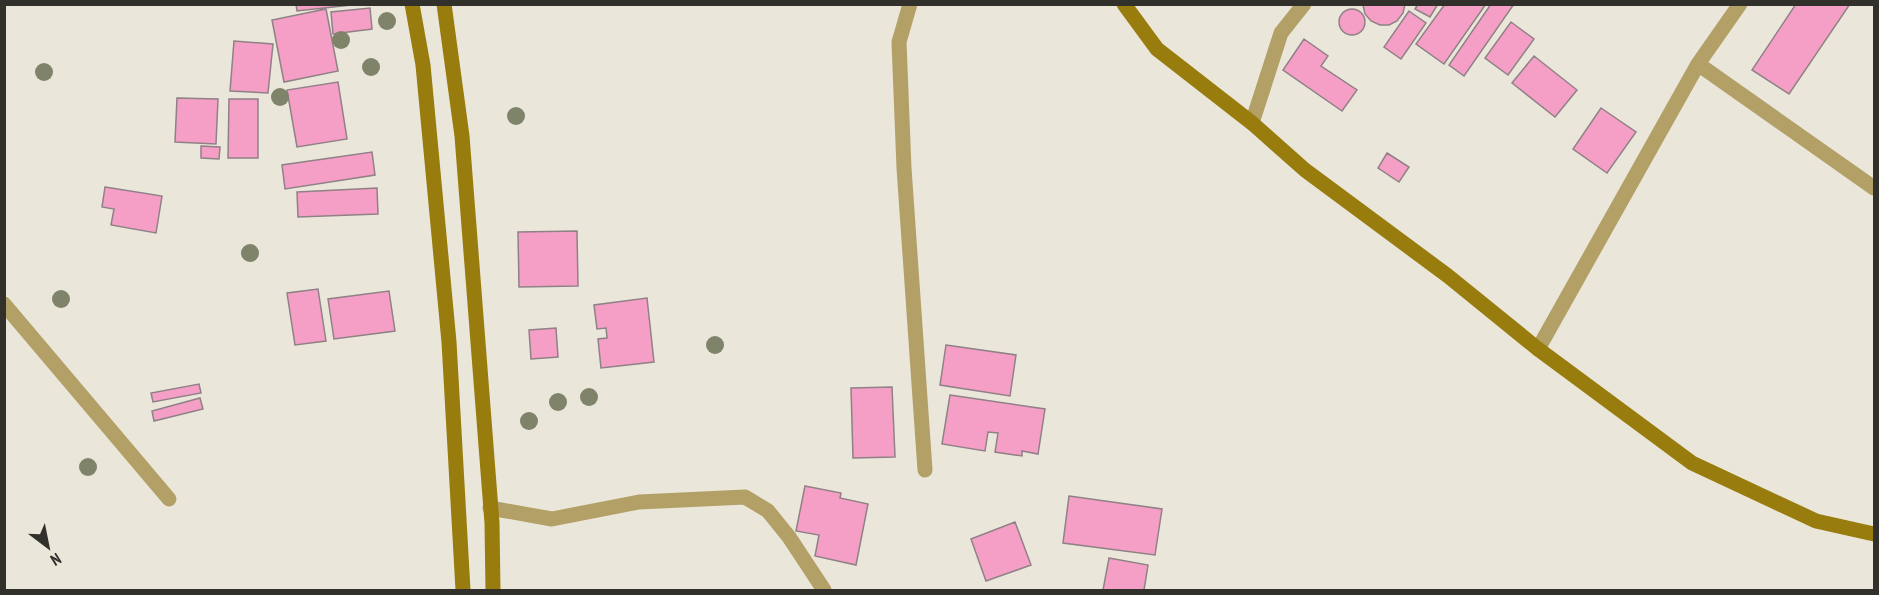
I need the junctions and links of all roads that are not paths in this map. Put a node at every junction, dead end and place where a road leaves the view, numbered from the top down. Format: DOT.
graph roads {
  1 [pos="412,4"];
  2 [pos="444,4"];
  3 [pos="910,4"];
  4 [pos="1124,4"];
  5 [pos="1304,4"];
  6 [pos="1740,4"];
  7 [pos="1698,64"];
  8 [pos="1252,123"];
  9 [pos="1875,188"];
  10 [pos="4,304"];
  11 [pos="1538,349"];
  12 [pos="925,470"];
  13 [pos="168,499"];
  14 [pos="490,508"];
  15 [pos="1875,534"];
  16 [pos="463,591"];
  17 [pos="493,591"];
  18 [pos="824,591"];
  1 -- 16 [label="main road"];
  2 -- 14 [label="main road"];
  3 -- 12 [label="street"];
  4 -- 8 [label="main road"];
  5 -- 8 [label="street"];
  6 -- 7 [label="street"];
  7 -- 9 [label="street"];
  7 -- 11 [label="street"];
  8 -- 11 [label="main road"];
  10 -- 13 [label="street"];
  11 -- 15 [label="main road"];
  14 -- 17 [label="main road"];
  14 -- 18 [label="street"];
}
